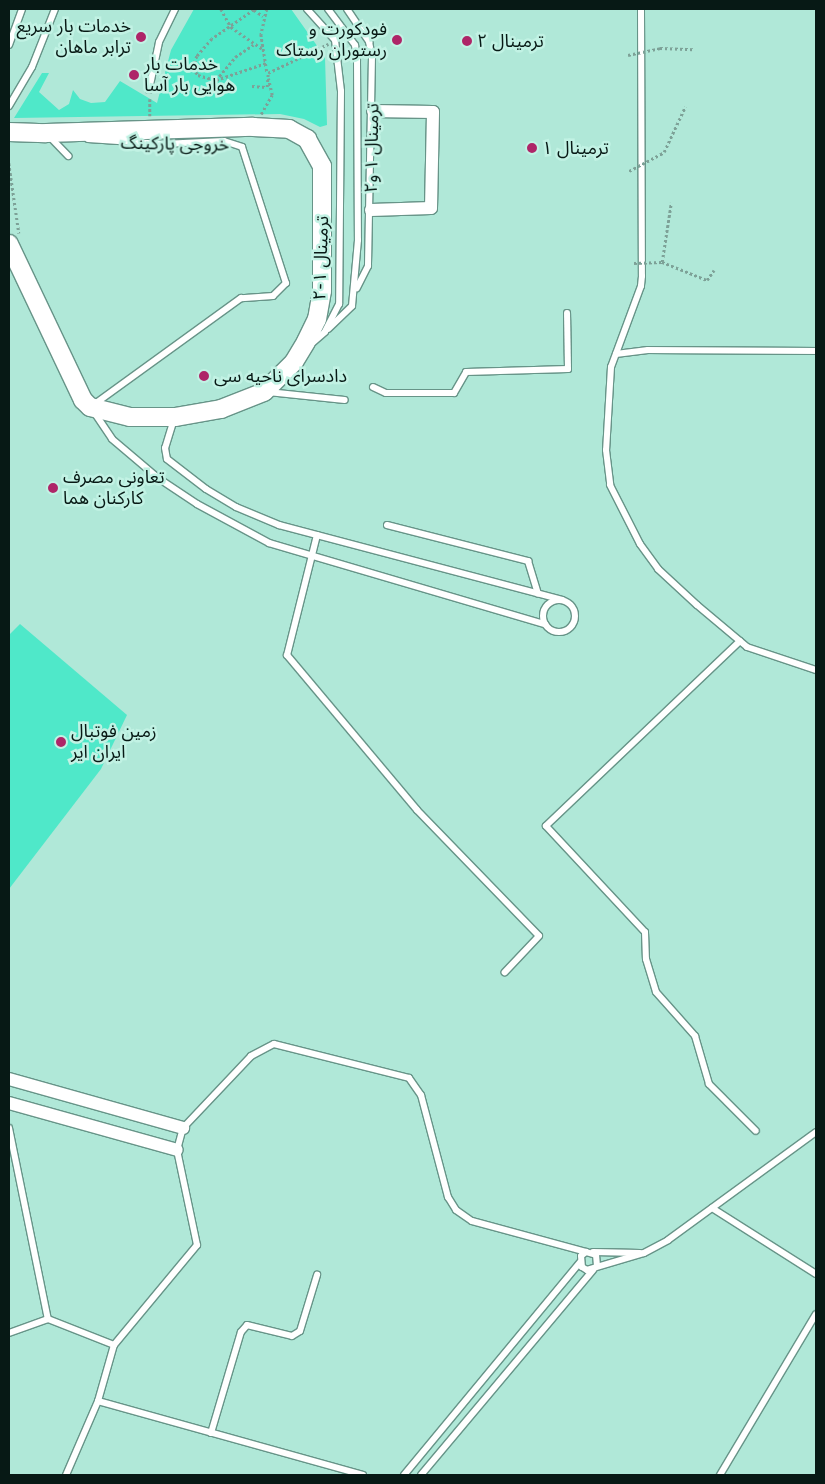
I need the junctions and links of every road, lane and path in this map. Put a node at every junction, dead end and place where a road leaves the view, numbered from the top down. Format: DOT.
graph roads {
  1 [pos="22,9"];
  2 [pos="55,9"];
  3 [pos="176,9"];
  4 [pos="221,9"];
  5 [pos="254,9"];
  6 [pos="267,9"];
  7 [pos="307,9"];
  8 [pos="328,9"];
  9 [pos="347,9"];
  10 [pos="642,9"];
  11 [pos="263,16"];
  12 [pos="231,26"];
  13 [pos="335,40"];
  14 [pos="9,45"];
  15 [pos="253,45"];
  16 [pos="263,49"];
  17 [pos="693,50"];
  18 [pos="628,54"];
  19 [pos="266,64"];
  20 [pos="216,80"];
  21 [pos="252,86"];
  22 [pos="149,90"];
  23 [pos="9,106"];
  24 [pos="685,107"];
  25 [pos="373,111"];
  26 [pos="253,127"];
  27 [pos="150,130"];
  28 [pos="9,132"];
  29 [pos="46,133"];
  30 [pos="68,156"];
  31 [pos="9,163"];
  32 [pos="629,172"];
  33 [pos="671,203"];
  34 [pos="371,210"];
  35 [pos="14,240"];
  36 [pos="662,262"];
  37 [pos="634,263"];
  38 [pos="714,270"];
  39 [pos="356,292"];
  40 [pos="567,313"];
  41 [pos="326,332"];
  42 [pos="816,351"];
  43 [pos="616,354"];
  44 [pos="299,355"];
  45 [pos="373,387"];
  46 [pos="264,392"];
  47 [pos="345,400"];
  48 [pos="90,407"];
  49 [pos="175,417"];
  50 [pos="387,525"];
  51 [pos="317,535"];
  52 [pos="311,558"];
  53 [pos="538,593"];
  54 [pos="562,600"];
  55 [pos="545,624"];
  56 [pos="740,641"];
  57 [pos="816,670"];
  58 [pos="505,972"];
  59 [pos="9,1079"];
  60 [pos="9,1103"];
  61 [pos="9,1128"];
  62 [pos="183,1128"];
  63 [pos="756,1131"];
  64 [pos="816,1132"];
  65 [pos="177,1150"];
  66 [pos="712,1208"];
  67 [pos="588,1252"];
  68 [pos="644,1253"];
  69 [pos="580,1262"];
  70 [pos="595,1268"];
  71 [pos="816,1274"];
  72 [pos="317,1275"];
  73 [pos="816,1314"];
  74 [pos="48,1319"];
  75 [pos="9,1333"];
  76 [pos="114,1345"];
  77 [pos="98,1401"];
  78 [pos="211,1433"];
  79 [pos="66,1475"];
  80 [pos="363,1475"];
  81 [pos="404,1475"];
  82 [pos="421,1475"];
  83 [pos="720,1475"];
  1 -- 14 [label="lane"];
  2 -- 23 [label="lane"];
  3 -- 22 [label="lane"];
  4 -- 12 [label="path"];
  5 -- 11 [label="path"];
  5 -- 12 [label="path"];
  6 -- 11 [label="path"];
  7 -- 13 [label="lane"];
  8 -- 39 [label="lane"];
  9 -- 25 [label="lane, ترمینال ۱ و۲"];
  10 -- 43 [label="lane"];
  11 -- 16 [label="path"];
  12 -- 15 [label="path"];
  12 -- 20 [label="path"];
  13 -- 21 [label="path"];
  13 -- 41 [label="lane"];
  15 -- 16 [label="path"];
  15 -- 20 [label="path"];
  16 -- 19 [label="path"];
  17 -- 18 [label="path, bridge"];
  19 -- 20 [label="path"];
  19 -- 26 [label="path"];
  22 -- 27 [label="path"];
  24 -- 32 [label="path, bridge"];
  25 -- 34 [label="lane, ترمینال ۱ و۲"];
  25 -- 34 [label="street"];
  26 -- 27 [label="main road, ترمینال ۱-۲"];
  26 -- 44 [label="main road, ترمینال ۱-۲"];
  27 -- 29 [label="main road, ترمینال ۱-۲"];
  28 -- 29 [label="main road, ترمینال ۱-۲"];
  29 -- 30 [label="lane"];
  29 -- 48 [label="lane, خروجی پارکینگ"];
  31 -- 35 [label="path"];
  33 -- 36 [label="path"];
  34 -- 39 [label="lane, ترمینال ۱ و۲"];
  35 -- 48 [label="main road"];
  36 -- 37 [label="path, bridge"];
  36 -- 38 [label="path, bridge"];
  39 -- 41 [label="lane, ترمینال ۱ و۲"];
  40 -- 45 [label="lane"];
  41 -- 44 [label="lane, ترمینال ۱ و۲"];
  42 -- 43 [label="lane"];
  43 -- 56 [label="lane"];
  44 -- 46 [label="main road, ترمینال ۱-۲"];
  46 -- 47 [label="lane"];
  46 -- 49 [label="main road, ترمینال ۱-۲"];
  48 -- 49 [label="main road, ترمینال ۱-۲"];
  48 -- 52 [label="lane"];
  49 -- 51 [label="lane"];
  50 -- 53 [label="lane"];
  51 -- 52 [label="lane"];
  51 -- 53 [label="lane"];
  52 -- 55 [label="lane"];
  52 -- 58 [label="lane"];
  53 -- 54 [label="lane"];
  54 -- 55 [label="lane"];
  54 -- 55 [label="lane"];
  56 -- 57 [label="lane"];
  56 -- 63 [label="lane"];
  59 -- 62 [label="street"];
  60 -- 65 [label="street"];
  61 -- 74 [label="lane"];
  62 -- 65 [label="lane"];
  62 -- 67 [label="lane"];
  64 -- 66 [label="lane"];
  65 -- 76 [label="lane"];
  66 -- 68 [label="lane"];
  66 -- 71 [label="lane"];
  67 -- 68 [label="lane"];
  67 -- 69 [label="lane"];
  67 -- 70 [label="lane"];
  68 -- 70 [label="lane"];
  69 -- 70 [label="lane"];
  69 -- 81 [label="lane"];
  70 -- 82 [label="lane"];
  72 -- 78 [label="lane"];
  73 -- 83 [label="lane"];
  74 -- 75 [label="lane"];
  74 -- 76 [label="lane"];
  76 -- 77 [label="lane"];
  77 -- 78 [label="lane"];
  77 -- 79 [label="lane"];
  78 -- 80 [label="lane"];
}
